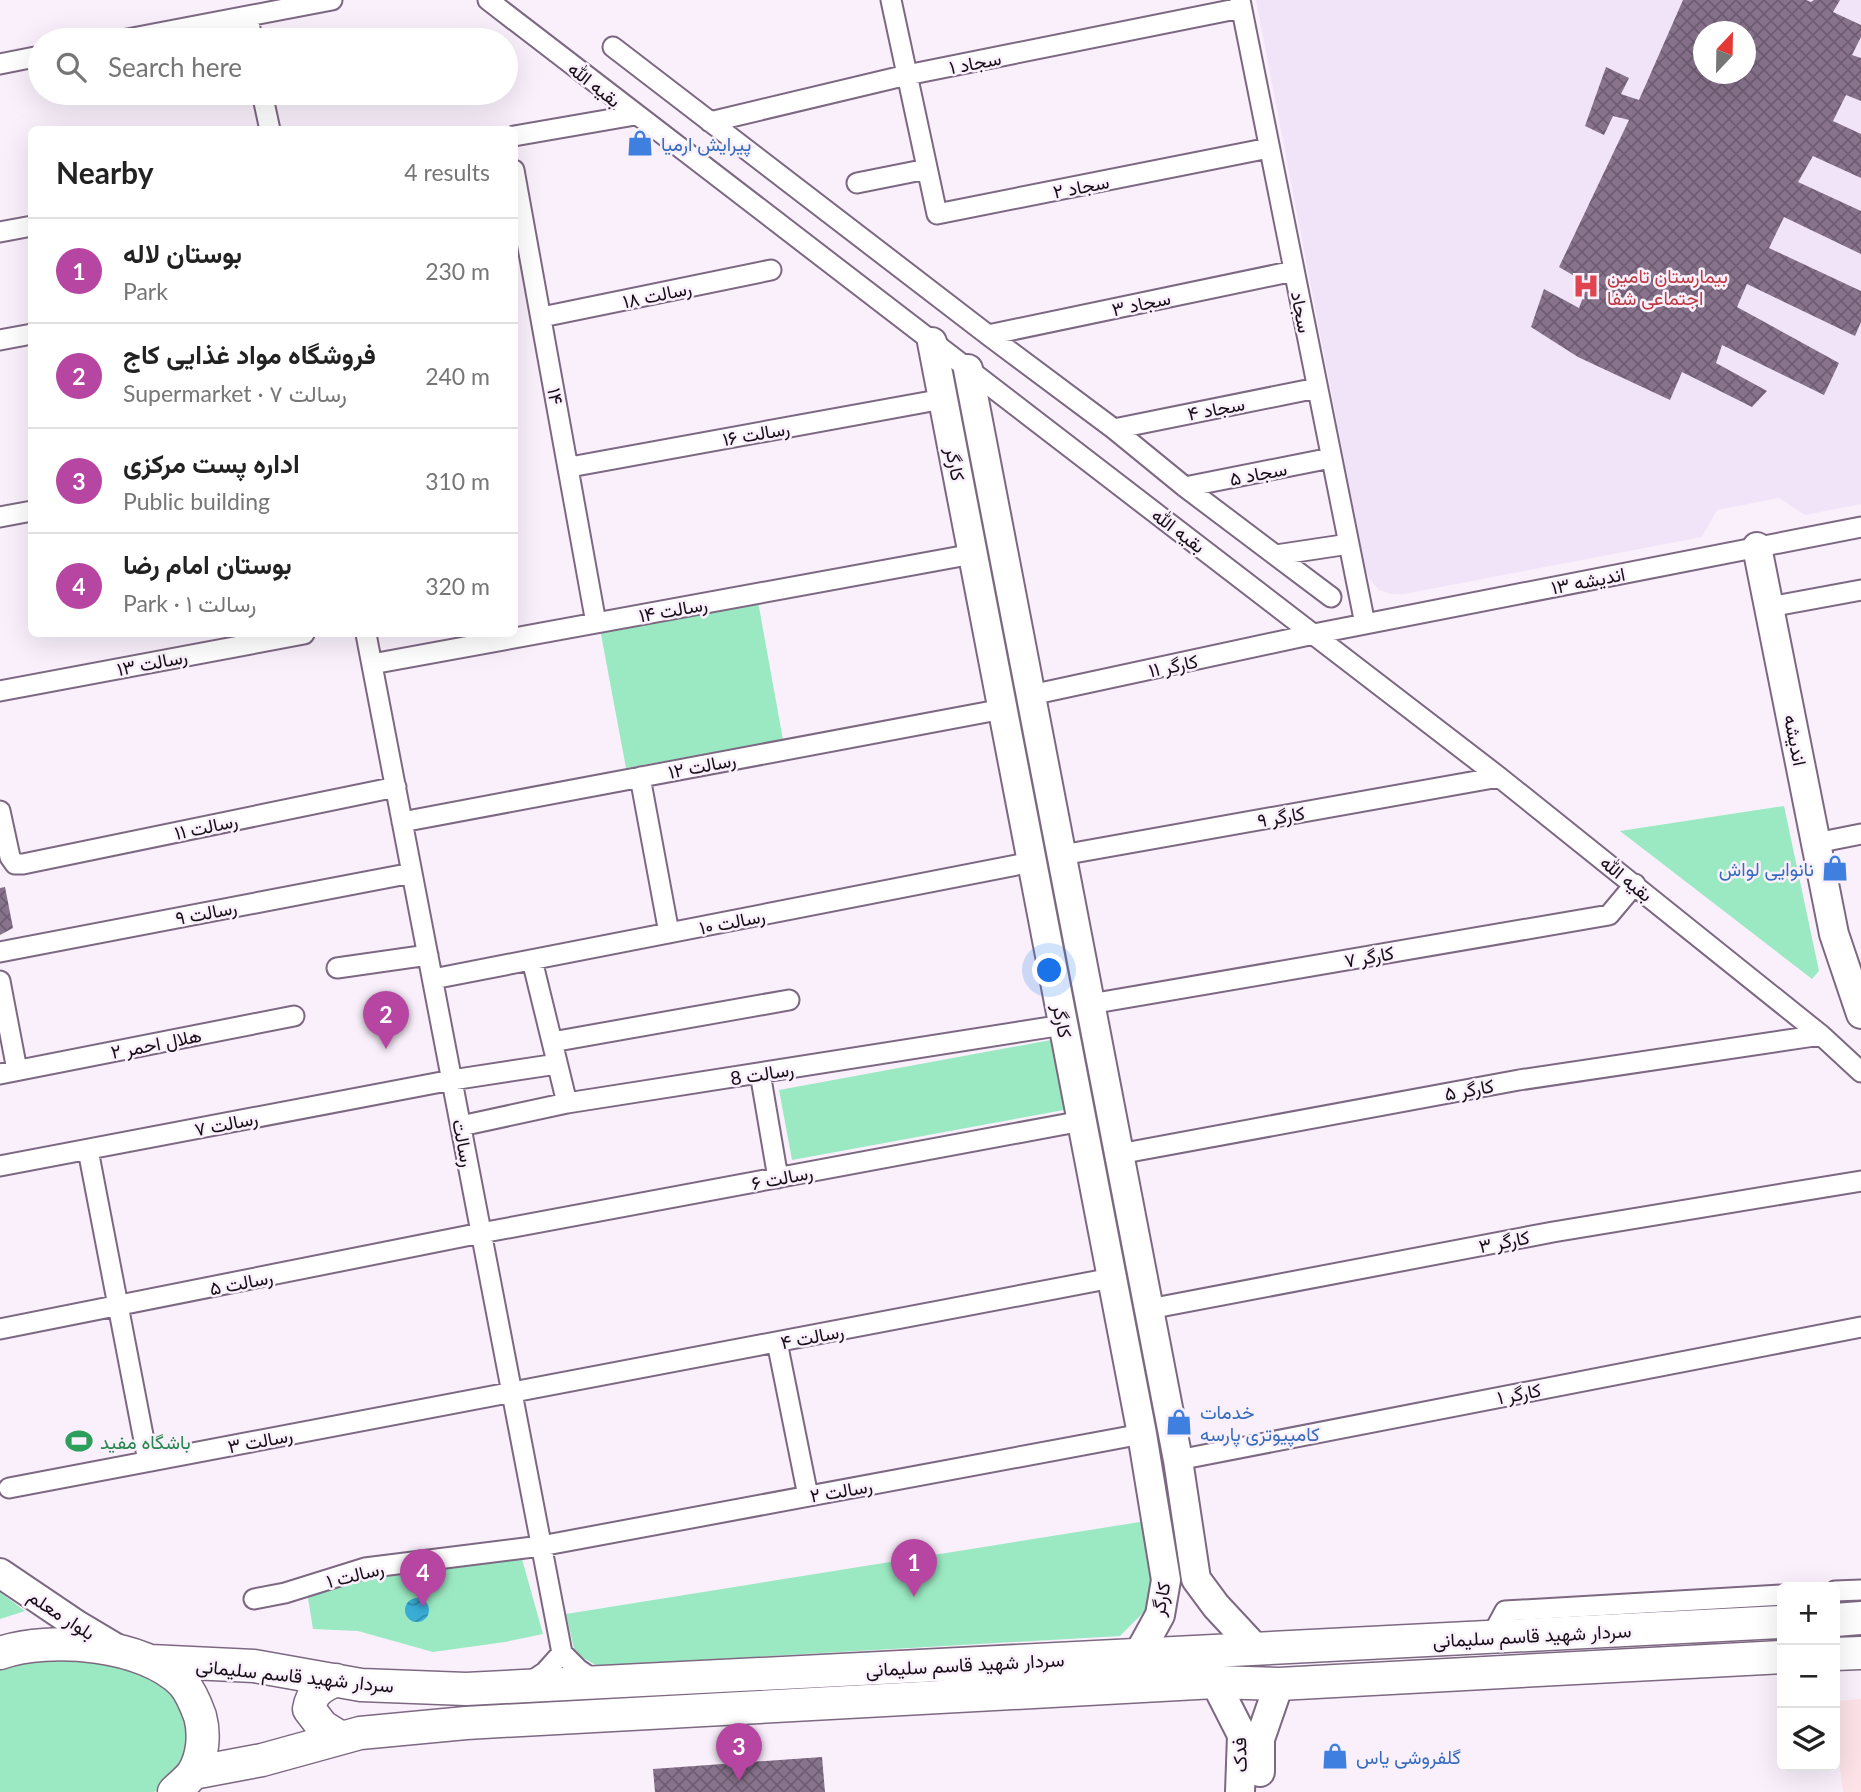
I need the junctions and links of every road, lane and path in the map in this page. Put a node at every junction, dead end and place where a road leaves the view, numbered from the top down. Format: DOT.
graph roads {
  1 [pos="332,0"];
  2 [pos="488,0"];
  3 [pos="891,0"];
  4 [pos="1240,4"];
  5 [pos="248,16"];
  6 [pos="185,28"];
  7 [pos="250,28"];
  8 [pos="613,47"];
  9 [pos="28,58"];
  10 [pos="0,64"];
  11 [pos="907,75"];
  12 [pos="265,105"];
  13 [pos="635,115"];
  14 [pos="710,122"];
  15 [pos="269,126"];
  16 [pos="518,135"];
  17 [pos="1269,148"];
  18 [pos="927,169"];
  19 [pos="857,183"];
  20 [pos="518,191"];
  21 [pos="28,227"];
  22 [pos="0,232"];
  23 [pos="771,270"];
  24 [pos="1294,271"];
  25 [pos="542,317"];
  26 [pos="28,335"];
  27 [pos="988,335"];
  28 [pos="0,340"];
  29 [pos="932,342"];
  30 [pos="968,369"];
  31 [pos="1318,388"];
  32 [pos="943,399"];
  33 [pos="1114,429"];
  34 [pos="1331,458"];
  35 [pos="570,467"];
  36 [pos="1185,487"];
  37 [pos="28,512"];
  38 [pos="0,517"];
  39 [pos="1861,527"];
  40 [pos="1349,544"];
  41 [pos="1757,547"];
  42 [pos="973,554"];
  43 [pos="1276,555"];
  44 [pos="1861,590"];
  45 [pos="1331,597"];
  46 [pos="1769,607"];
  47 [pos="596,623"];
  48 [pos="1365,624"];
  49 [pos="1314,634"];
  50 [pos="288,637"];
  51 [pos="367,637"];
  52 [pos="372,664"];
  53 [pos="0,691"];
  54 [pos="1031,695"];
  55 [pos="1003,709"];
  56 [pos="640,777"];
  57 [pos="1499,777"];
  58 [pos="396,787"];
  59 [pos="0,811"];
  60 [pos="402,822"];
  61 [pos="1861,834"];
  62 [pos="1816,843"];
  63 [pos="1062,855"];
  64 [pos="1032,862"];
  65 [pos="412,873"];
  66 [pos="1635,884"];
  67 [pos="669,933"];
  68 [pos="1834,934"];
  69 [pos="0,952"];
  70 [pos="428,955"];
  71 [pos="532,960"];
  72 [pos="1861,962"];
  73 [pos="337,968"];
  74 [pos="433,979"];
  75 [pos="0,981"];
  76 [pos="789,1000"];
  77 [pos="2,1001"];
  78 [pos="1090,1004"];
  79 [pos="1861,1014"];
  80 [pos="294,1016"];
  81 [pos="1063,1025"];
  82 [pos="1821,1035"];
  83 [pos="552,1042"];
  84 [pos="557,1064"];
  85 [pos="9,1072"];
  86 [pos="1861,1072"];
  87 [pos="760,1073"];
  88 [pos="452,1080"];
  89 [pos="566,1104"];
  90 [pos="1082,1121"];
  91 [pos="461,1126"];
  92 [pos="88,1150"];
  93 [pos="1119,1154"];
  94 [pos="0,1166"];
  95 [pos="778,1178"];
  96 [pos="1861,1181"];
  97 [pos="1131,1217"];
  98 [pos="1101,1223"];
  99 [pos="481,1233"];
  100 [pos="1112,1278"];
  101 [pos="118,1306"];
  102 [pos="1149,1309"];
  103 [pos="1861,1327"];
  104 [pos="0,1329"];
  105 [pos="777,1342"];
  106 [pos="512,1393"];
  107 [pos="1142,1434"];
  108 [pos="1178,1460"];
  109 [pos="148,1461"];
  110 [pos="9,1488"];
  111 [pos="808,1496"];
  112 [pos="541,1546"];
  113 [pos="0,1573"];
  114 [pos="1196,1579"];
  115 [pos="1166,1580"];
  116 [pos="1861,1590"];
  117 [pos="1840,1591"];
  118 [pos="1777,1595"];
  119 [pos="254,1599"];
  120 [pos="1861,1618"];
  121 [pos="1840,1620"];
  122 [pos="1777,1622"];
  123 [pos="1491,1637"];
  124 [pos="1256,1649"];
  125 [pos="0,1653"];
  126 [pos="562,1653"];
  127 [pos="1861,1653"];
  128 [pos="1840,1654"];
  129 [pos="1138,1655"];
  130 [pos="137,1657"];
  131 [pos="1777,1657"];
  132 [pos="336,1680"];
  133 [pos="597,1682"];
  134 [pos="1215,1682"];
  135 [pos="1279,1685"];
  136 [pos="524,1686"];
  137 [pos="1251,1737"];
  138 [pos="341,1738"];
  139 [pos="184,1782"];
  140 [pos="1240,1792"];
  141 [pos="1259,1792"];
  1 -- 5 [label="street"];
  2 -- 13 [label="street, بقیه الله"];
  3 -- 11 [label="street, سجاد ۲"];
  4 -- 11 [label="street, سجاد ۱"];
  4 -- 17 [label="street, سجاد"];
  5 -- 6 [label="street"];
  5 -- 7 [label="street"];
  8 -- 14 [label="street, بقیه الله"];
  9 -- 10 [label="street"];
  11 -- 14 [label="street, سجاد ۱"];
  11 -- 18 [label="street, سجاد ۲"];
  12 -- 15 [label="street"];
  13 -- 16 [label="street"];
  13 -- 29 [label="street, بقیه الله"];
  14 -- 27 [label="street, بقیه الله"];
  17 -- 18 [label="street, سجاد ۲"];
  17 -- 24 [label="street, سجاد"];
  18 -- 19 [label="street"];
  20 -- 25 [label="street, ۱۴"];
  21 -- 22 [label="street"];
  23 -- 25 [label="street, رسالت ۱۸"];
  24 -- 27 [label="street, سجاد ۳"];
  24 -- 31 [label="street, سجاد"];
  25 -- 35 [label="street, ۱۴"];
  26 -- 28 [label="street"];
  27 -- 33 [label="street, بقیه الله"];
  29 -- 30 [label="street, بقیه الله"];
  29 -- 32 [label="street, کارگر"];
  30 -- 49 [label="street, بقیه الله"];
  30 -- 54 [label="street, کارگر"];
  31 -- 33 [label="street, سجاد ۴"];
  31 -- 34 [label="street, سجاد"];
  32 -- 35 [label="street, رسالت ۱۶"];
  32 -- 42 [label="street, کارگر"];
  33 -- 36 [label="street, بقیه الله"];
  34 -- 36 [label="street, سجاد ۵"];
  34 -- 40 [label="street, سجاد"];
  35 -- 47 [label="street, ۱۴"];
  36 -- 43 [label="street, بقیه الله"];
  37 -- 38 [label="street"];
  39 -- 41 [label="street, اندیشه ۱۳"];
  40 -- 43 [label="street"];
  40 -- 48 [label="street, سجاد"];
  41 -- 46 [label="street, اندیشه"];
  41 -- 48 [label="street, اندیشه ۱۳"];
  42 -- 47 [label="street, رسالت ۱۴"];
  42 -- 55 [label="street, کارگر"];
  43 -- 45 [label="street, بقیه الله"];
  44 -- 46 [label="street"];
  46 -- 62 [label="street, اندیشه"];
  47 -- 52 [label="street, رسالت ۱۴"];
  48 -- 49 [label="street, اندیشه ۱۳"];
  49 -- 54 [label="street, کارگر ۱۱"];
  49 -- 57 [label="street, بقیه الله"];
  50 -- 53 [label="street, رسالت ۱۳"];
  51 -- 52 [label="street, رسالت"];
  52 -- 58 [label="street, رسالت"];
  54 -- 63 [label="street, کارگر"];
  55 -- 56 [label="street, رسالت ۱۲"];
  55 -- 64 [label="street, کارگر"];
  56 -- 60 [label="street, رسالت ۱۲"];
  56 -- 67 [label="street"];
  57 -- 63 [label="street, کارگر ۹"];
  57 -- 66 [label="street, بقیه الله"];
  58 -- 59 [label="street, رسالت ۱۱"];
  58 -- 60 [label="street, رسالت"];
  60 -- 65 [label="street, رسالت"];
  61 -- 62 [label="street"];
  62 -- 68 [label="street, اندیشه"];
  63 -- 78 [label="street, کارگر"];
  64 -- 67 [label="street, رسالت ۱۰"];
  64 -- 81 [label="street, کارگر"];
  65 -- 69 [label="street, رسالت ۹"];
  65 -- 70 [label="street, رسالت"];
  66 -- 78 [label="street, کارگر ۷"];
  66 -- 82 [label="street, بقیه الله"];
  67 -- 71 [label="street, رسالت ۱۰"];
  68 -- 72 [label="street"];
  68 -- 79 [label="street, اندیشه"];
  70 -- 73 [label="street"];
  70 -- 74 [label="street, رسالت"];
  71 -- 74 [label="street, رسالت ۱۰"];
  71 -- 83 [label="street"];
  74 -- 88 [label="street, رسالت"];
  75 -- 77 [label="street"];
  76 -- 83 [label="street"];
  77 -- 85 [label="street"];
  78 -- 93 [label="street, کارگر"];
  80 -- 85 [label="street, هلال احمر ۲"];
  81 -- 87 [label="street, رسالت 8"];
  81 -- 90 [label="street, کارگر"];
  82 -- 86 [label="street, بقیه الله"];
  82 -- 93 [label="street, کارگر ۵"];
  83 -- 84 [label="street"];
  84 -- 88 [label="street, رسالت ۷"];
  84 -- 89 [label="street"];
  87 -- 89 [label="street, رسالت 8"];
  87 -- 95 [label="street"];
  88 -- 91 [label="street, رسالت"];
  88 -- 92 [label="street, رسالت ۷"];
  89 -- 91 [label="street, رسالت 8"];
  90 -- 95 [label="street, رسالت ۶"];
  90 -- 98 [label="street, کارگر"];
  91 -- 99 [label="street, رسالت"];
  92 -- 94 [label="street, رسالت ۷"];
  92 -- 101 [label="street"];
  93 -- 97 [label="street, کارگر"];
  95 -- 99 [label="street, رسالت ۶"];
  96 -- 102 [label="street, کارگر ۳"];
  97 -- 98 [label="street"];
  97 -- 102 [label="street, کارگر"];
  98 -- 100 [label="street, کارگر"];
  99 -- 101 [label="street, رسالت ۵"];
  99 -- 106 [label="street, رسالت"];
  100 -- 105 [label="street, رسالت ۴"];
  100 -- 107 [label="street, کارگر"];
  101 -- 104 [label="street, رسالت ۵"];
  101 -- 109 [label="street"];
  102 -- 108 [label="street, کارگر"];
  103 -- 108 [label="street, کارگر ۱"];
  105 -- 106 [label="street, رسالت ۴"];
  105 -- 111 [label="street"];
  106 -- 109 [label="street, رسالت ۳"];
  106 -- 112 [label="street, رسالت"];
  107 -- 111 [label="street, رسالت ۲"];
  107 -- 115 [label="street, کارگر"];
  108 -- 114 [label="street, کارگر"];
  109 -- 110 [label="street, رسالت ۳"];
  111 -- 112 [label="street, رسالت ۲"];
  112 -- 119 [label="street, رسالت ۱"];
  112 -- 126 [label="street, رسالت"];
  113 -- 130 [label="street, بلوار معلم"];
  114 -- 115 [label="street"];
  114 -- 124 [label="street, کارگر"];
  115 -- 129 [label="street, کارگر"];
  116 -- 117 [label="street"];
  118 -- 123 [label="street"];
  120 -- 121 [label="main road"];
  122 -- 123 [label="main road, سردار شهید قاسم سلیمانی"];
  123 -- 124 [label="main road, سردار شهید قاسم سلیمانی"];
  124 -- 129 [label="main road, سردار شهید قاسم سلیمانی"];
  125 -- 130 [label="main road, سردار شهید قاسم سلیمانی"];
  126 -- 133 [label="street"];
  126 -- 136 [label="street"];
  127 -- 128 [label="main road"];
  129 -- 133 [label="main road, سردار شهید قاسم سلیمانی"];
  130 -- 132 [label="main road, سردار شهید قاسم سلیمانی"];
  130 -- 139 [label="main road"];
  131 -- 135 [label="main road"];
  132 -- 136 [label="main road, سردار شهید قاسم سلیمانی"];
  132 -- 138 [label="main road"];
  133 -- 136 [label="main road, سردار شهید قاسم سلیمانی"];
  134 -- 135 [label="main road"];
  134 -- 137 [label="street, فدک"];
  134 -- 138 [label="main road"];
  135 -- 137 [label="street, فدک"];
  137 -- 140 [label="street, فدک"];
  137 -- 141 [label="street, فدک"];
  138 -- 139 [label="main road"];
}
